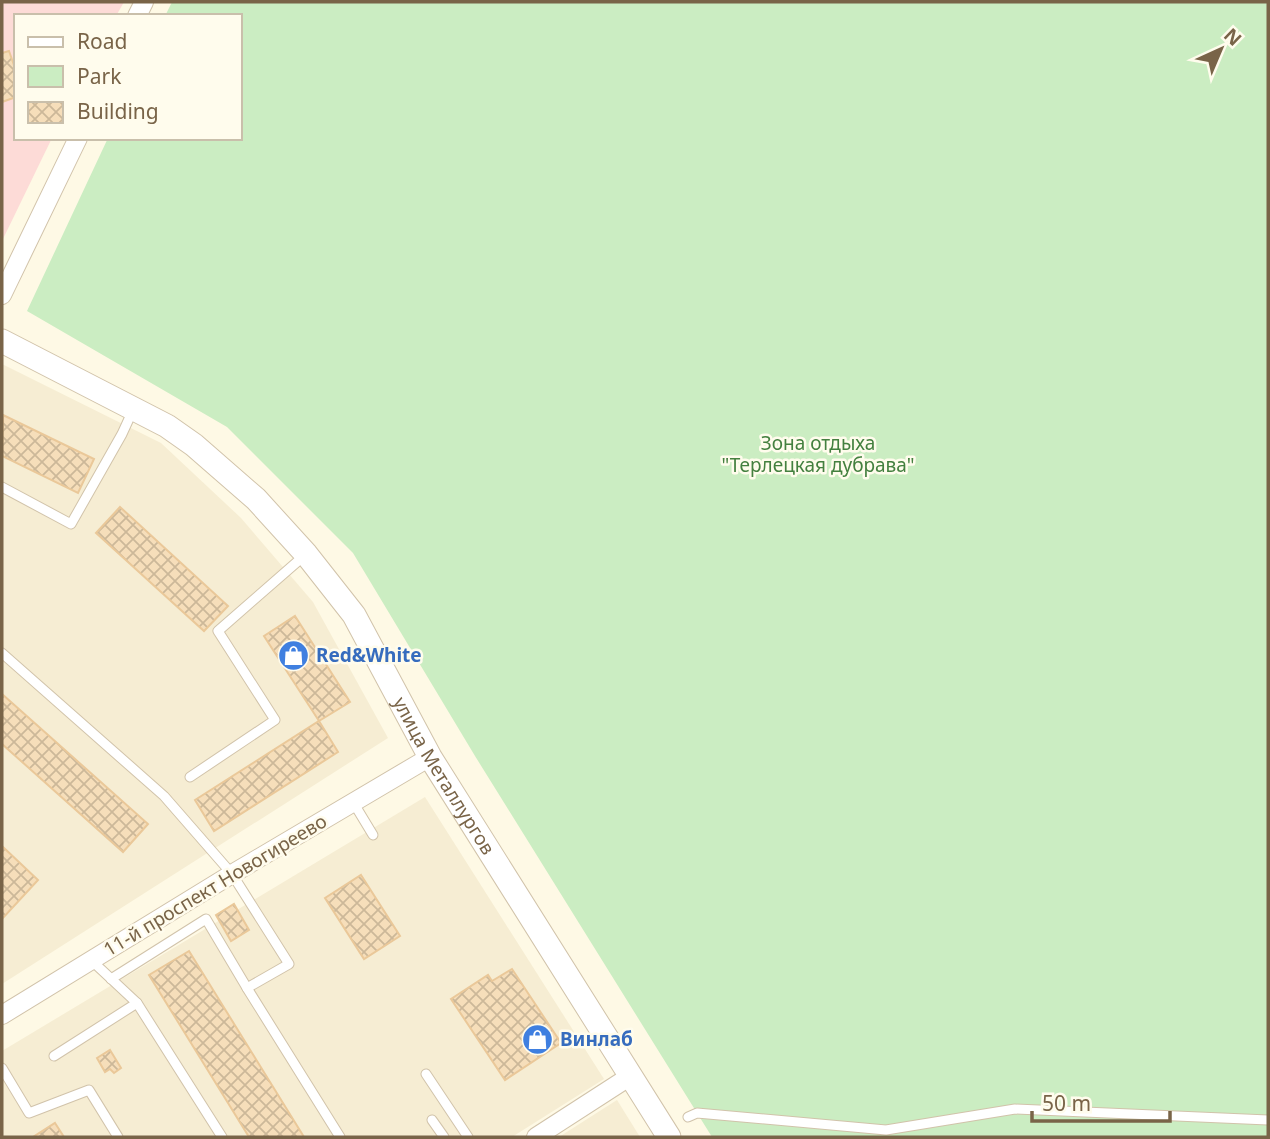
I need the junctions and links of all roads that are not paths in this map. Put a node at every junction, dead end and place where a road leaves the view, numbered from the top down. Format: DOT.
graph roads {
  1 [pos="77,140"];
  2 [pos="2,295"];
  3 [pos="2,341"];
  4 [pos="133,408"];
  5 [pos="2,487"];
  6 [pos="306,554"];
  7 [pos="2,653"];
  8 [pos="430,757"];
  9 [pos="190,777"];
  10 [pos="353,803"];
  11 [pos="373,835"];
  12 [pos="232,874"];
  13 [pos="91,960"];
  14 [pos="111,979"];
  15 [pos="247,988"];
  16 [pos="137,1003"];
  17 [pos="2,1015"];
  18 [pos="54,1056"];
  19 [pos="2,1069"];
  20 [pos="426,1073"];
  21 [pos="632,1075"];
  22 [pos="688,1117"];
  23 [pos="432,1120"];
  24 [pos="1268,1120"];
  25 [pos="118,1137"];
  26 [pos="222,1137"];
  27 [pos="340,1137"];
  28 [pos="444,1137"];
  29 [pos="468,1137"];
  30 [pos="536,1137"];
  31 [pos="669,1137"];
  1 -- 2 [label="street"];
  3 -- 4 [label="street, улица Металлургов"];
  4 -- 5 [label="lane"];
  4 -- 6 [label="street, улица Металлургов"];
  6 -- 8 [label="street, улица Металлургов"];
  6 -- 9 [label="lane"];
  7 -- 12 [label="lane"];
  8 -- 10 [label="street, 11-й проспект Новогиреево"];
  8 -- 21 [label="street, улица Металлургов"];
  10 -- 11 [label="lane"];
  10 -- 12 [label="street, 11-й проспект Новогиреево"];
  12 -- 13 [label="street, 11-й проспект Новогиреево"];
  12 -- 15 [label="lane"];
  13 -- 14 [label="lane"];
  13 -- 17 [label="street, 11-й проспект Новогиреево"];
  14 -- 15 [label="lane"];
  14 -- 16 [label="lane"];
  15 -- 27 [label="lane"];
  16 -- 18 [label="lane"];
  16 -- 26 [label="lane"];
  19 -- 25 [label="lane"];
  20 -- 29 [label="lane"];
  21 -- 30 [label="street"];
  21 -- 31 [label="street, улица Металлургов"];
  22 -- 24 [label="lane"];
  23 -- 28 [label="lane"];
}
